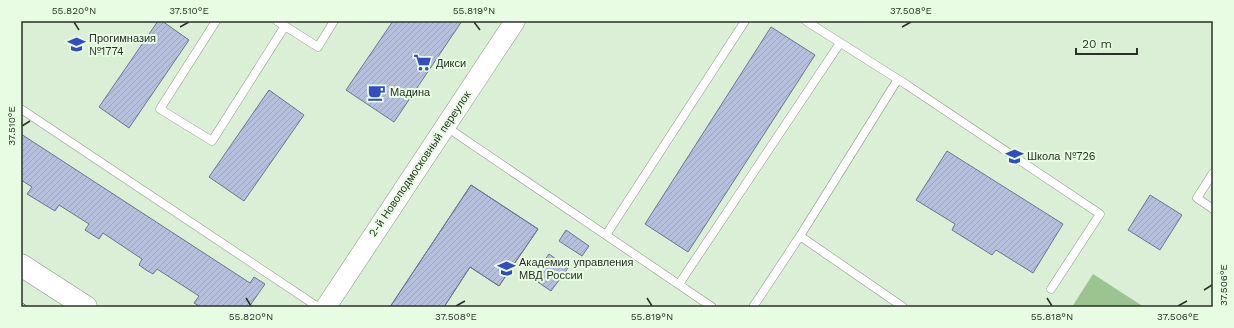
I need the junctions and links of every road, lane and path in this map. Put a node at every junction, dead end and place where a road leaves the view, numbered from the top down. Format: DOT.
graph roads {
  1 [pos="216,21"];
  2 [pos="277,21"];
  3 [pos="334,21"];
  4 [pos="515,21"];
  5 [pos="745,21"];
  6 [pos="806,21"];
  7 [pos="285,26"];
  8 [pos="840,43"];
  9 [pos="898,79"];
  10 [pos="21,109"];
  11 [pos="445,126"];
  12 [pos="1213,173"];
  13 [pos="1213,209"];
  14 [pos="606,235"];
  15 [pos="800,236"];
  16 [pos="21,265"];
  17 [pos="679,284"];
  18 [pos="1052,289"];
  19 [pos="86,307"];
  20 [pos="318,307"];
  21 [pos="326,307"];
  22 [pos="712,307"];
  23 [pos="753,307"];
  24 [pos="902,307"];
  1 -- 7 [label="lane"];
  2 -- 7 [label="lane"];
  3 -- 7 [label="lane"];
  4 -- 11 [label="street, 2-й Новоподмосковный переулок"];
  5 -- 14 [label="lane"];
  6 -- 8 [label="lane"];
  8 -- 9 [label="lane"];
  8 -- 17 [label="lane"];
  9 -- 15 [label="lane"];
  9 -- 18 [label="lane"];
  10 -- 20 [label="lane"];
  11 -- 14 [label="lane"];
  11 -- 21 [label="street, 2-й Новоподмосковный переулок"];
  12 -- 13 [label="lane"];
  14 -- 17 [label="lane"];
  15 -- 23 [label="lane"];
  15 -- 24 [label="lane"];
  16 -- 19 [label="main road"];
  17 -- 22 [label="lane"];
}
